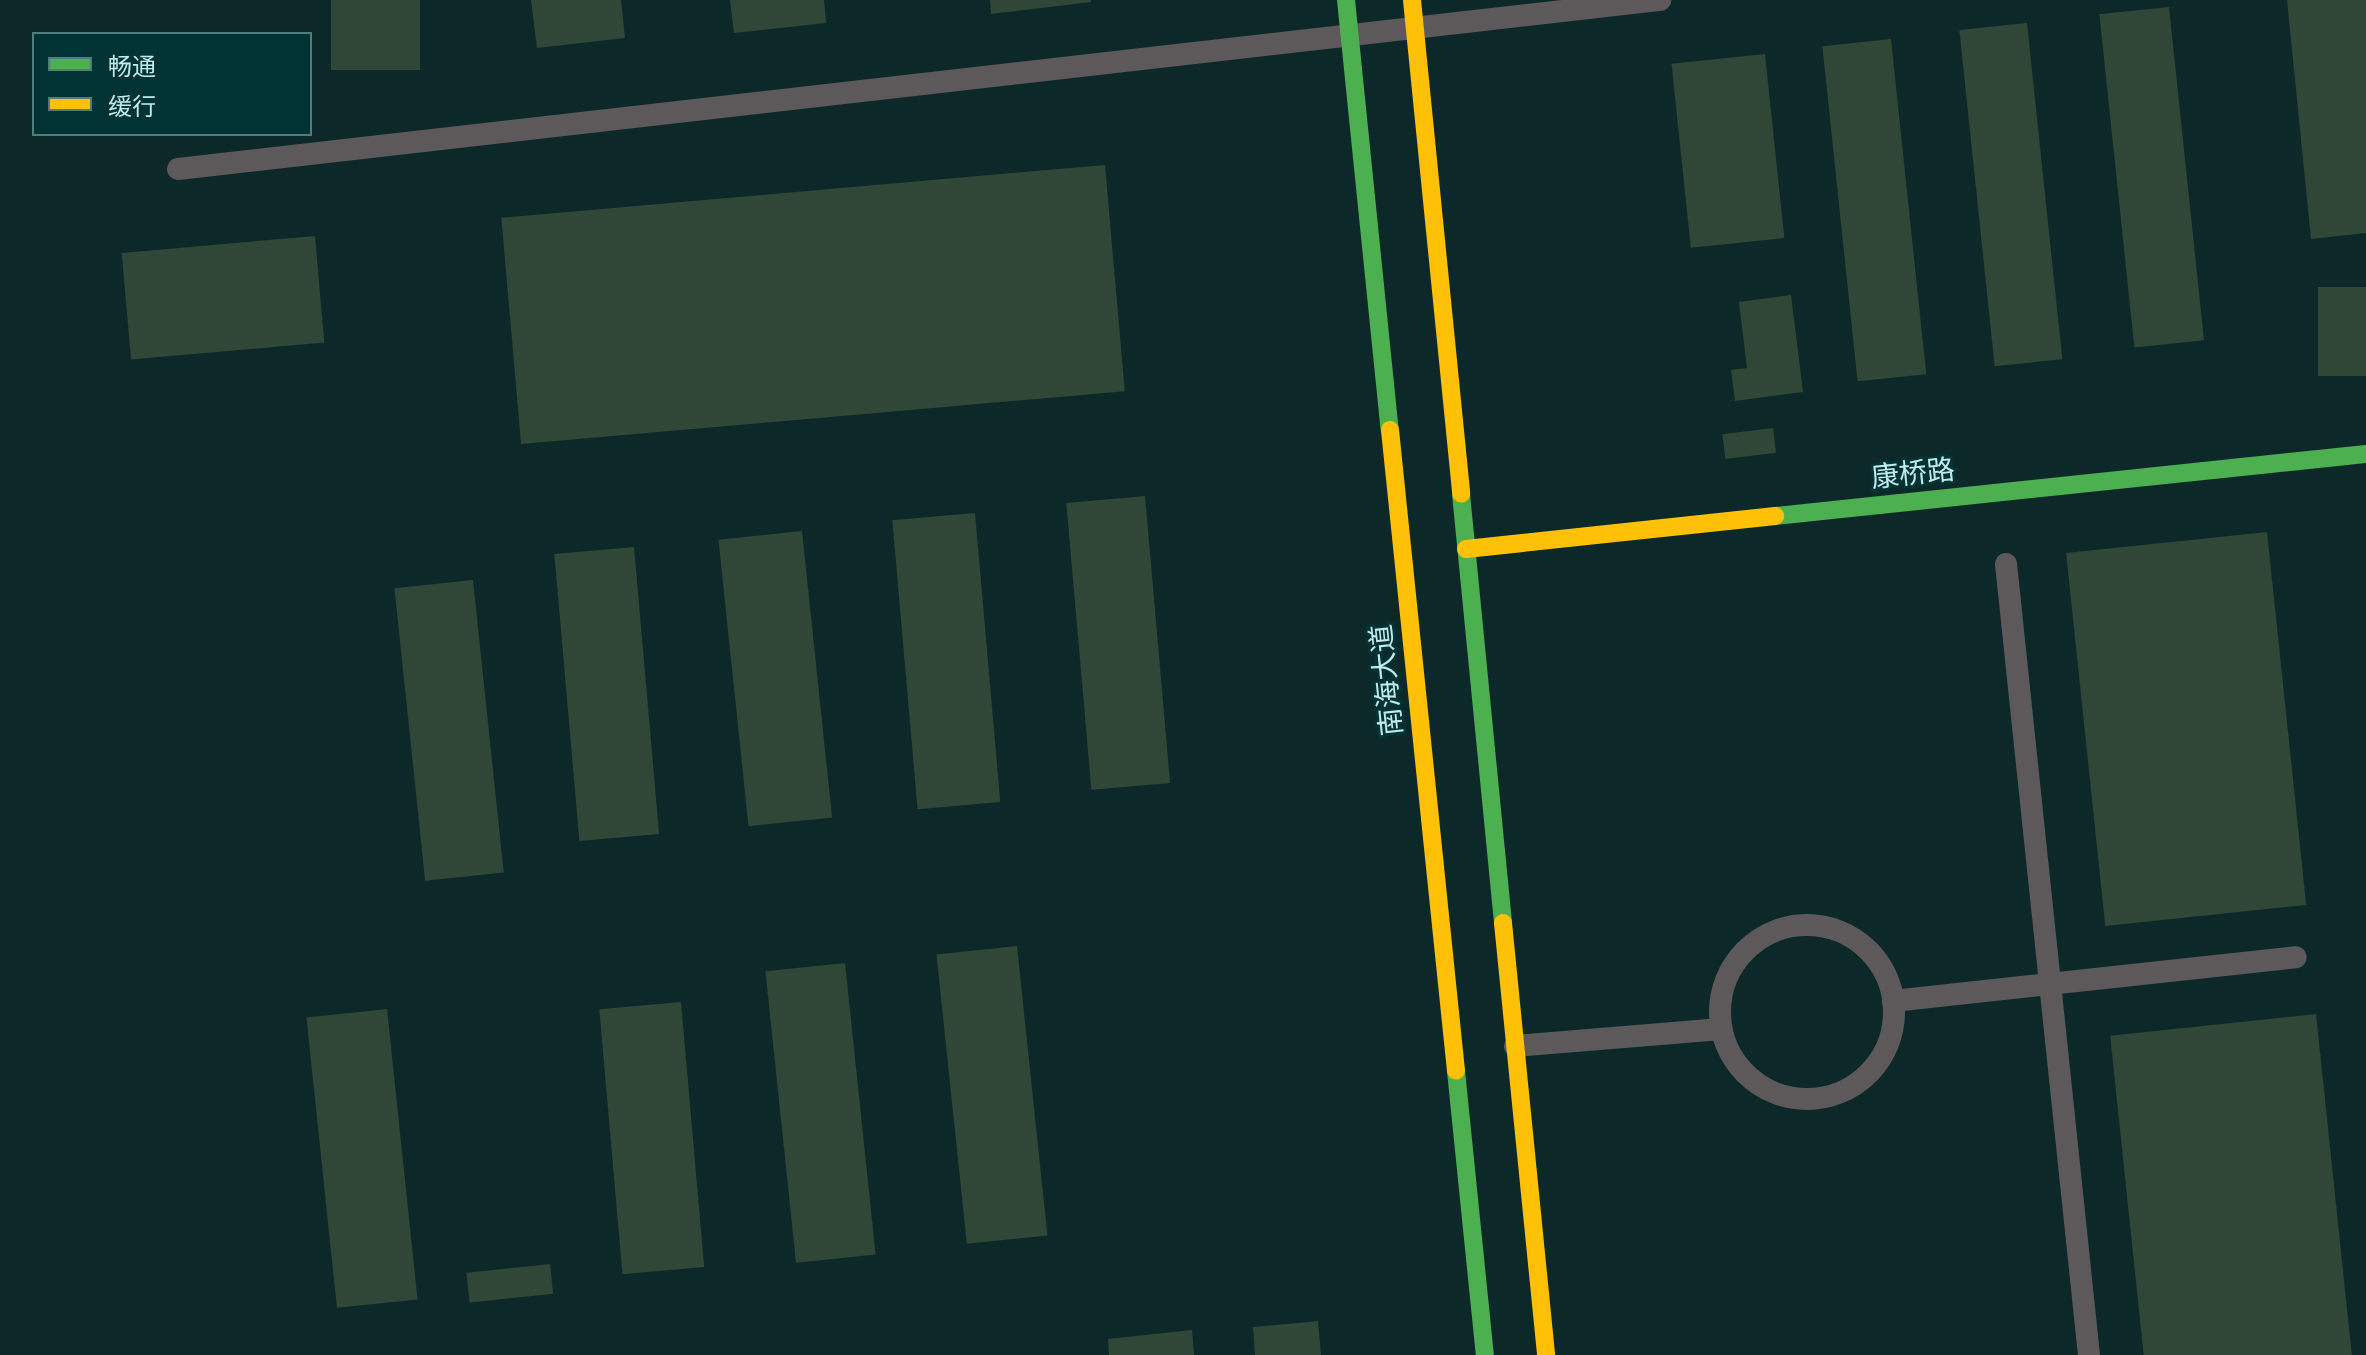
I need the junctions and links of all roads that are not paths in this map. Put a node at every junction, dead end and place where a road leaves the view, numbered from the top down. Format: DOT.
graph roads {
  1 [pos="1346,0"];
  2 [pos="1412,0"];
  3 [pos="1660,0"];
  4 [pos="1415,28"];
  5 [pos="1350,35"];
  6 [pos="178,169"];
  7 [pos="2366,454"];
  8 [pos="1466,549"];
  9 [pos="2006,564"];
  10 [pos="2296,957"];
  11 [pos="2051,984"];
  12 [pos="1893,1001"];
  13 [pos="1721,1029"];
  14 [pos="1515,1046"];
  15 [pos="1485,1355"];
  16 [pos="1546,1355"];
  17 [pos="2089,1355"];
  1 -- 5 [label="main road, 南海大道"];
  2 -- 4 [label="main road"];
  3 -- 4 [label="lane"];
  4 -- 5 [label="lane"];
  4 -- 8 [label="main road"];
  5 -- 6 [label="lane"];
  5 -- 15 [label="main road, 南海大道"];
  7 -- 8 [label="main road, 康桥路"];
  8 -- 14 [label="main road"];
  9 -- 11 [label="lane"];
  10 -- 11 [label="lane"];
  11 -- 12 [label="lane"];
  11 -- 17 [label="lane"];
  12 -- 13 [label="lane"];
  12 -- 13 [label="lane"];
  13 -- 14 [label="lane"];
  14 -- 16 [label="main road"];
}
